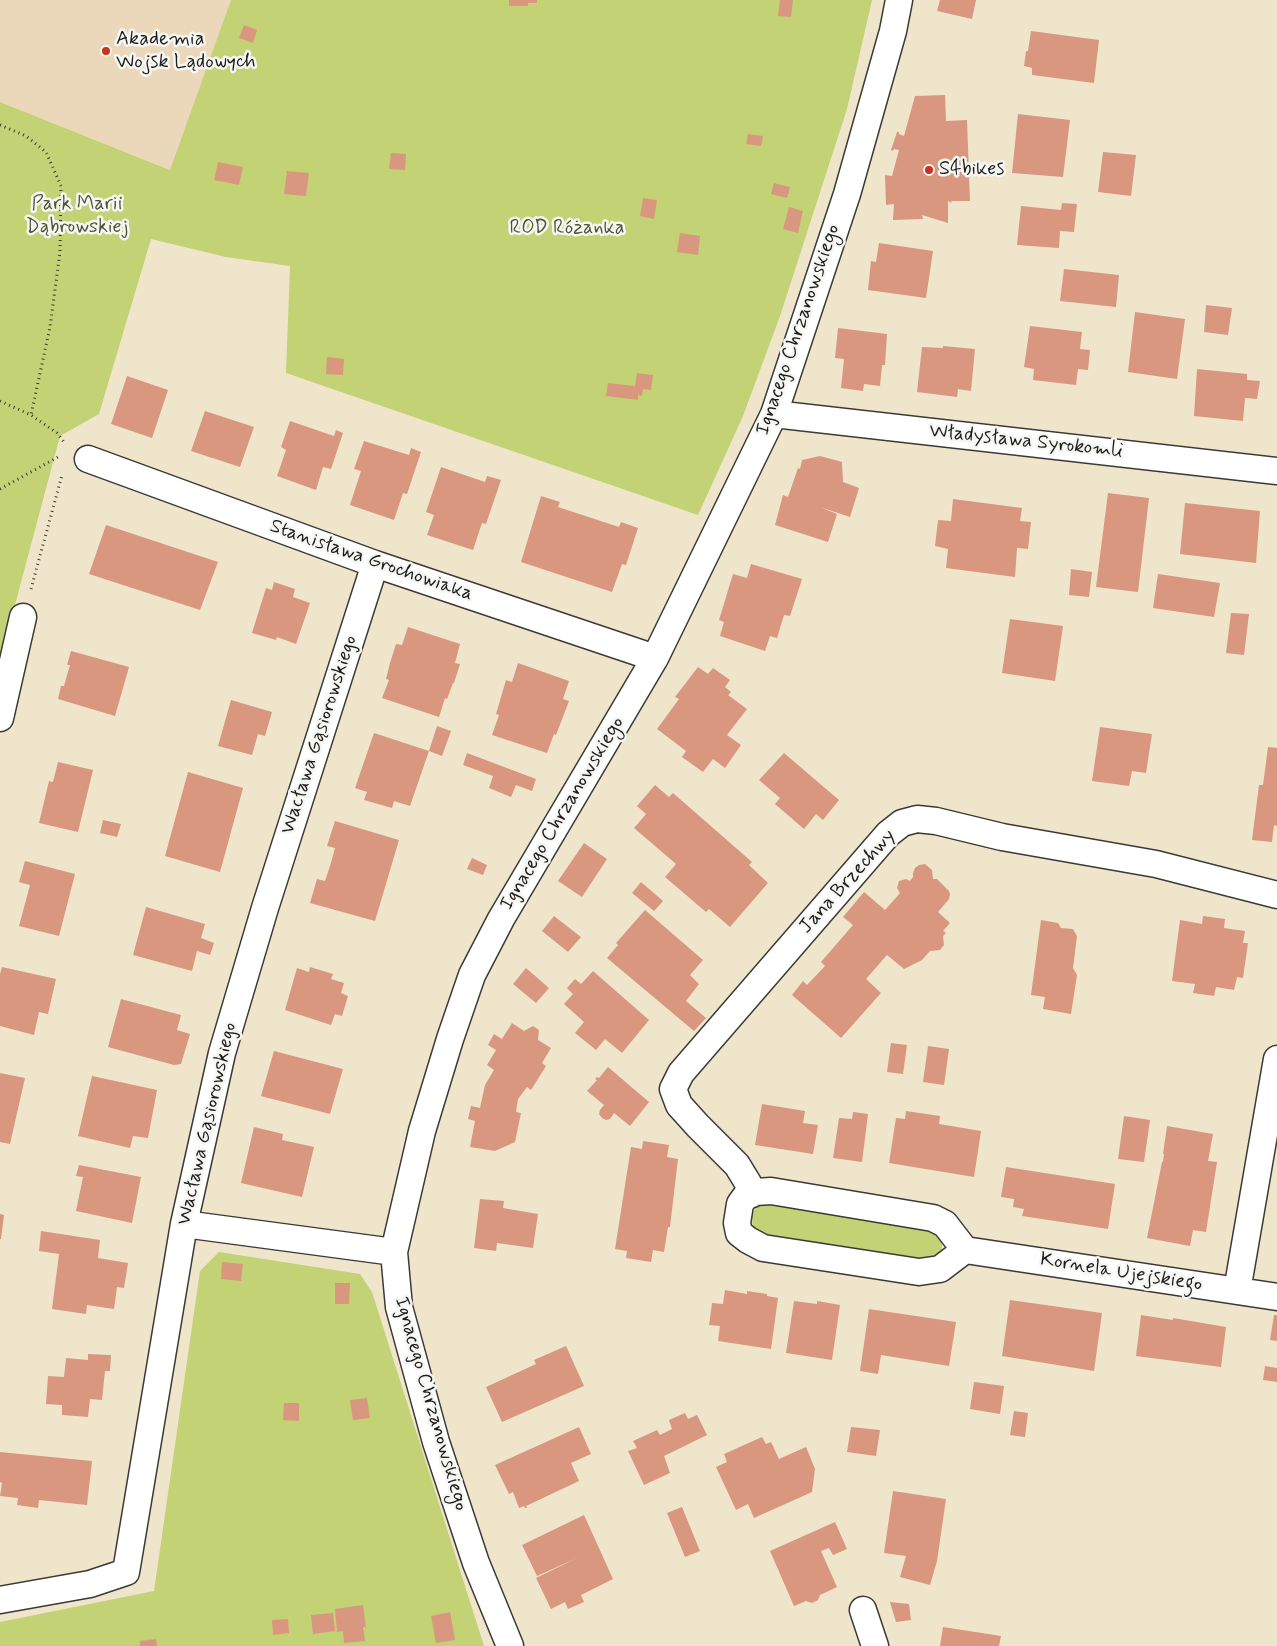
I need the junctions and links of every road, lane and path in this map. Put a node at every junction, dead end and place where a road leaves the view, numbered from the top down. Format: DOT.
graph roads {
  1 [pos="898,0"];
  2 [pos="0,125"];
  3 [pos="0,401"];
  4 [pos="774,414"];
  5 [pos="31,415"];
  6 [pos="79,455"];
  7 [pos="1277,471"];
  8 [pos="0,489"];
  9 [pos="375,564"];
  10 [pos="23,617"];
  11 [pos="655,658"];
  12 [pos="0,718"];
  13 [pos="1277,895"];
  14 [pos="1277,1059"];
  15 [pos="752,1194"];
  16 [pos="184,1224"];
  17 [pos="965,1250"];
  18 [pos="394,1252"];
  19 [pos="1237,1291"];
  20 [pos="1277,1297"];
  21 [pos="0,1600"];
  22 [pos="863,1610"];
  23 [pos="510,1646"];
  24 [pos="875,1646"];
  1 -- 4 [label="street, Ignacego Chrzanowskiego"];
  2 -- 5 [label="path"];
  3 -- 5 [label="path"];
  4 -- 7 [label="street, Władysława Syrokomli"];
  4 -- 11 [label="street, Ignacego Chrzanowskiego"];
  5 -- 6 [label="path"];
  6 -- 8 [label="path"];
  6 -- 9 [label="street, Stanisława Grochowiaka"];
  6 -- 10 [label="path"];
  9 -- 11 [label="street, Stanisława Grochowiaka"];
  9 -- 16 [label="street, Wacława Gąsiorowskiego"];
  10 -- 12 [label="street"];
  11 -- 18 [label="street, Ignacego Chrzanowskiego"];
  13 -- 15 [label="street, Jana Brzechwy"];
  14 -- 19 [label="street"];
  15 -- 17 [label="street"];
  15 -- 17 [label="street"];
  16 -- 18 [label="street"];
  16 -- 21 [label="street, Wacława Gąsiorowskiego"];
  17 -- 19 [label="street, Kornela Ujejskiego"];
  18 -- 23 [label="street, Ignacego Chrzanowskiego"];
  19 -- 20 [label="street, Kornela Ujejskiego"];
  22 -- 24 [label="street"];
}
